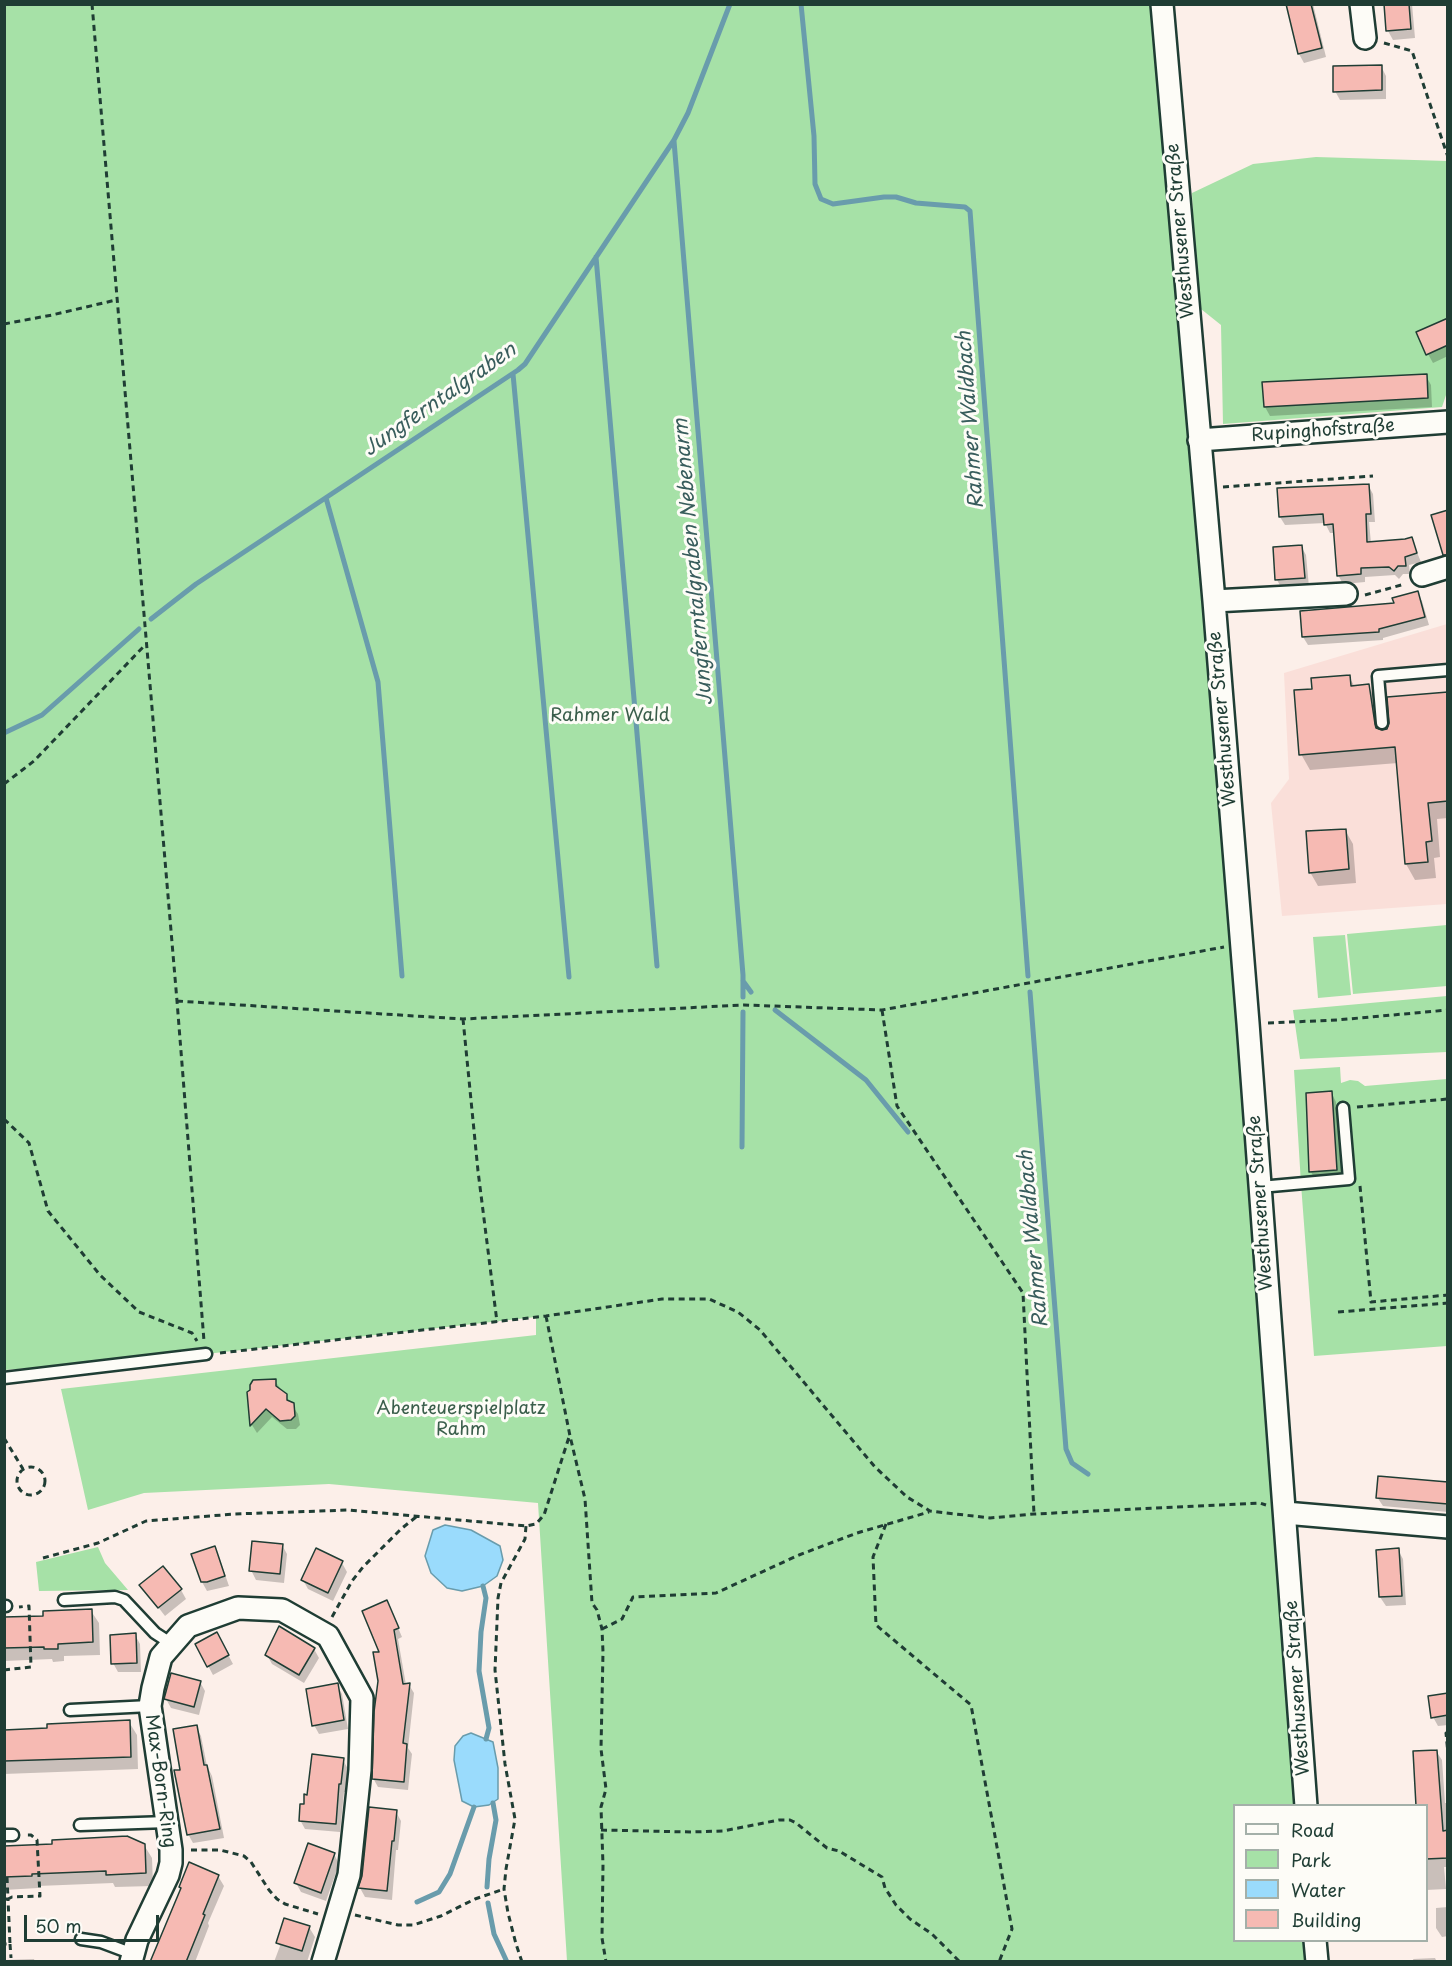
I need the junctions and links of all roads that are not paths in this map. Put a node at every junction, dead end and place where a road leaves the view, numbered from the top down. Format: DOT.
graph roads {
  1 [pos="1161,4"];
  2 [pos="1360,4"];
  3 [pos="1365,38"];
  4 [pos="1448,422"];
  5 [pos="1199,440"];
  6 [pos="1448,567"];
  7 [pos="1422,575"];
  8 [pos="1346,594"];
  9 [pos="1214,601"];
  10 [pos="1448,670"];
  11 [pos="1382,723"];
  12 [pos="1343,1108"];
  13 [pos="1260,1187"];
  14 [pos="206,1354"];
  15 [pos="4,1378"];
  16 [pos="1286,1513"];
  17 [pos="1448,1527"];
  18 [pos="64,1600"];
  19 [pos="171,1644"];
  20 [pos="150,1706"];
  21 [pos="69,1710"];
  22 [pos="1306,1804"];
  23 [pos="167,1822"];
  24 [pos="80,1824"];
  25 [pos="81,1939"];
  26 [pos="1315,1942"];
  27 [pos="132,1958"];
  28 [pos="323,1962"];
  29 [pos="1317,1962"];
  1 -- 5 [label="street, Westhusener Straße"];
  2 -- 3 [label="street"];
  4 -- 5 [label="street, Rupinghofstraße"];
  5 -- 9 [label="street, Westhusener Straße"];
  6 -- 7 [label="street"];
  8 -- 9 [label="street"];
  9 -- 13 [label="street, Westhusener Straße"];
  10 -- 11 [label="lane"];
  12 -- 13 [label="lane"];
  13 -- 16 [label="street, Westhusener Straße"];
  14 -- 15 [label="lane"];
  16 -- 17 [label="street"];
  16 -- 22 [label="street, Westhusener Straße"];
  18 -- 19 [label="lane"];
  19 -- 20 [label="street, Max-Born-Ring"];
  19 -- 28 [label="street, Max-Born-Ring"];
  20 -- 21 [label="lane"];
  20 -- 23 [label="street, Max-Born-Ring"];
  23 -- 24 [label="lane"];
  23 -- 27 [label="street, Max-Born-Ring"];
  25 -- 27 [label="lane"];
  26 -- 29 [label="street"];
}
